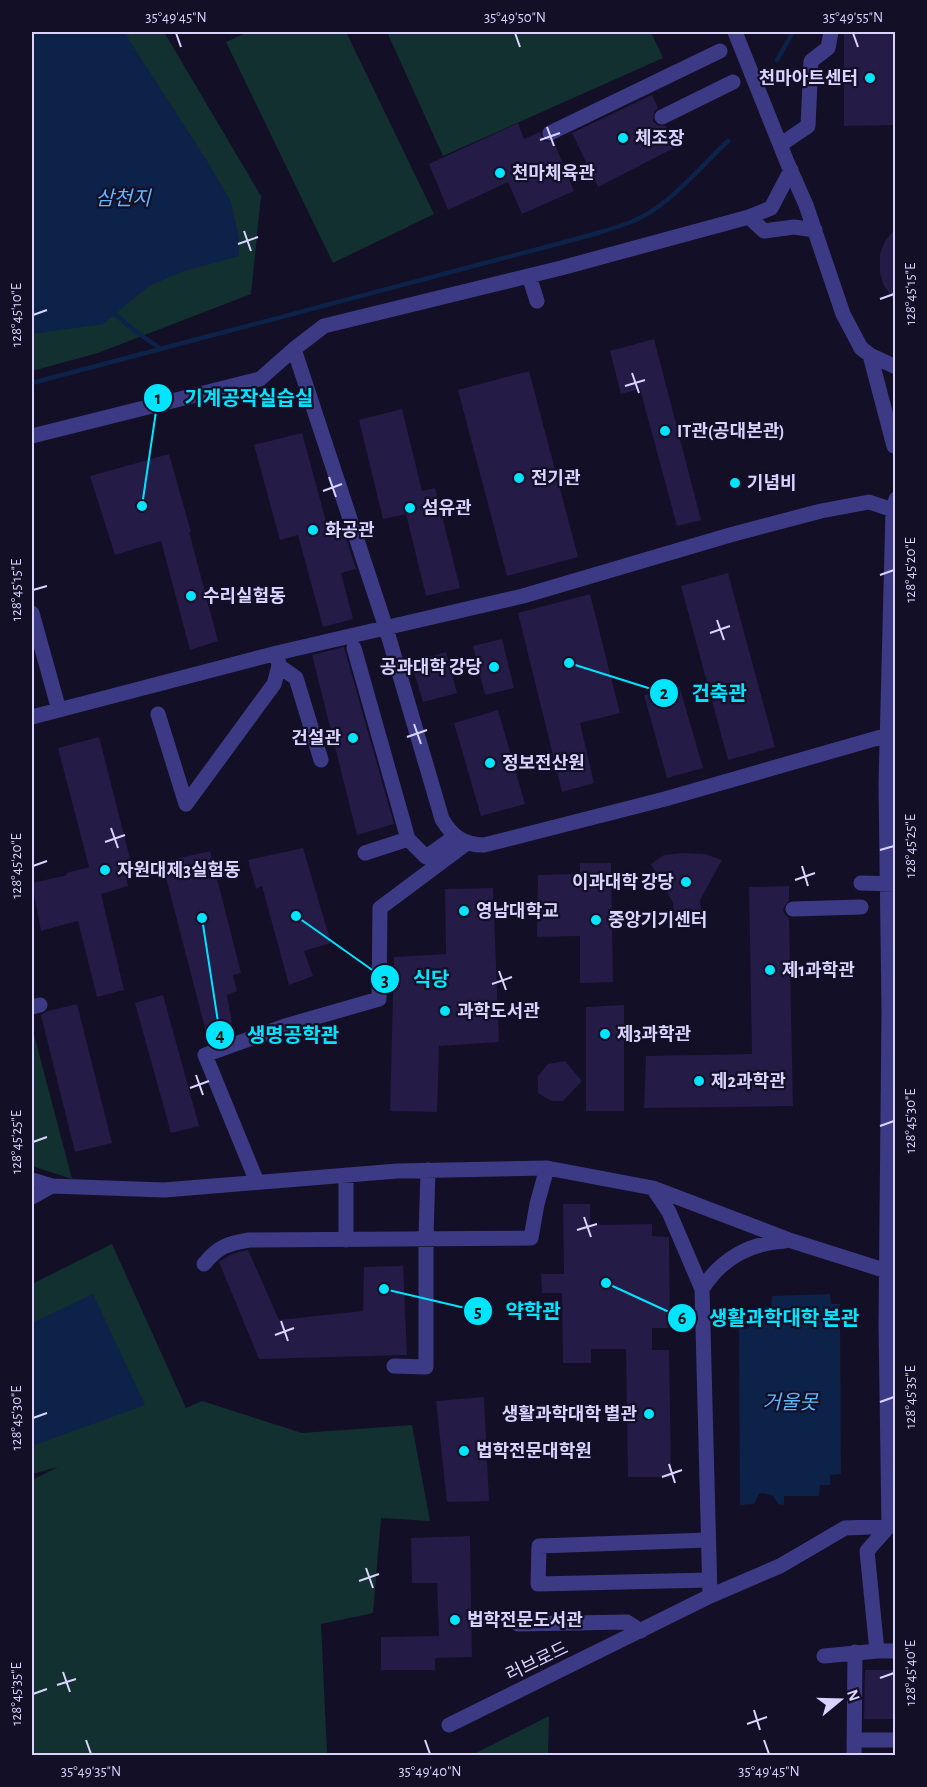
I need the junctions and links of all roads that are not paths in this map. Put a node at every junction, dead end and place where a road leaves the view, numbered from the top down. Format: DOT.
graph roads {
  1 [pos="735,32"];
  2 [pos="831,32"];
  3 [pos="720,51"];
  4 [pos="733,82"];
  5 [pos="662,117"];
  6 [pos="550,133"];
  7 [pos="780,145"];
  8 [pos="791,170"];
  9 [pos="749,218"];
  10 [pos="815,230"];
  11 [pos="529,276"];
  12 [pos="537,301"];
  13 [pos="294,349"];
  14 [pos="870,356"];
  15 [pos="896,367"];
  16 [pos="32,436"];
  17 [pos="894,446"];
  18 [pos="894,504"];
  19 [pos="894,529"];
  20 [pos="32,613"];
  21 [pos="386,628"];
  22 [pos="354,648"];
  23 [pos="278,660"];
  24 [pos="59,710"];
  25 [pos="158,714"];
  26 [pos="32,717"];
  27 [pos="890,729"];
  28 [pos="321,760"];
  29 [pos="408,839"];
  30 [pos="461,840"];
  31 [pos="364,854"];
  32 [pos="861,883"];
  33 [pos="892,884"];
  34 [pos="861,907"];
  35 [pos="793,909"];
  36 [pos="892,1009"];
  37 [pos="547,1168"];
  38 [pos="428,1170"];
  39 [pos="346,1175"];
  40 [pos="32,1180"];
  41 [pos="257,1182"];
  42 [pos="52,1186"];
  43 [pos="653,1188"];
  44 [pos="32,1197"];
  45 [pos="426,1237"];
  46 [pos="346,1240"];
  47 [pos="792,1241"];
  48 [pos="204,1264"];
  49 [pos="891,1273"];
  50 [pos="702,1289"];
  51 [pos="394,1366"];
  52 [pos="892,1526"];
  53 [pos="708,1540"];
  54 [pos="709,1580"];
  55 [pos="710,1596"];
  56 [pos="518,1624"];
  57 [pos="641,1631"];
  58 [pos="877,1651"];
  59 [pos="896,1651"];
  60 [pos="855,1652"];
  61 [pos="824,1656"];
  62 [pos="449,1725"];
  63 [pos="896,1740"];
  64 [pos="854,1748"];
  1 -- 7 [label="street"];
  2 -- 7 [label="street"];
  3 -- 6 [label="street"];
  4 -- 5 [label="street"];
  7 -- 8 [label="street"];
  8 -- 9 [label="street"];
  8 -- 10 [label="street"];
  9 -- 10 [label="street"];
  9 -- 11 [label="street"];
  10 -- 14 [label="street"];
  11 -- 12 [label="street"];
  11 -- 13 [label="street"];
  13 -- 16 [label="street"];
  13 -- 21 [label="street"];
  14 -- 15 [label="street"];
  14 -- 17 [label="street"];
  18 -- 19 [label="street"];
  18 -- 21 [label="street"];
  19 -- 27 [label="street"];
  20 -- 24 [label="street"];
  21 -- 23 [label="street"];
  21 -- 30 [label="street"];
  22 -- 29 [label="street"];
  23 -- 24 [label="street"];
  23 -- 25 [label="street"];
  23 -- 28 [label="street"];
  24 -- 26 [label="street"];
  27 -- 30 [label="street"];
  27 -- 33 [label="street"];
  29 -- 30 [label="street"];
  29 -- 31 [label="street"];
  30 -- 41 [label="street"];
  32 -- 33 [label="street"];
  33 -- 36 [label="street"];
  34 -- 35 [label="street"];
  36 -- 49 [label="street"];
  37 -- 38 [label="street"];
  37 -- 43 [label="street"];
  37 -- 45 [label="street"];
  38 -- 39 [label="street"];
  38 -- 45 [label="street"];
  39 -- 41 [label="street"];
  39 -- 46 [label="street"];
  40 -- 42 [label="street"];
  41 -- 42 [label="street"];
  42 -- 44 [label="street"];
  43 -- 47 [label="street"];
  43 -- 50 [label="street"];
  45 -- 46 [label="street"];
  45 -- 51 [label="street"];
  46 -- 48 [label="street"];
  47 -- 49 [label="street"];
  47 -- 50 [label="street"];
  49 -- 52 [label="street"];
  50 -- 53 [label="street"];
  52 -- 55 [label="street, 러브로드"];
  52 -- 58 [label="street"];
  53 -- 54 [label="street"];
  53 -- 54 [label="street"];
  54 -- 55 [label="street"];
  55 -- 57 [label="street, 러브로드"];
  56 -- 57 [label="street"];
  57 -- 62 [label="street, 러브로드"];
  58 -- 59 [label="street"];
  58 -- 60 [label="street"];
  60 -- 61 [label="street"];
  60 -- 64 [label="street"];
  63 -- 64 [label="street"];
}
